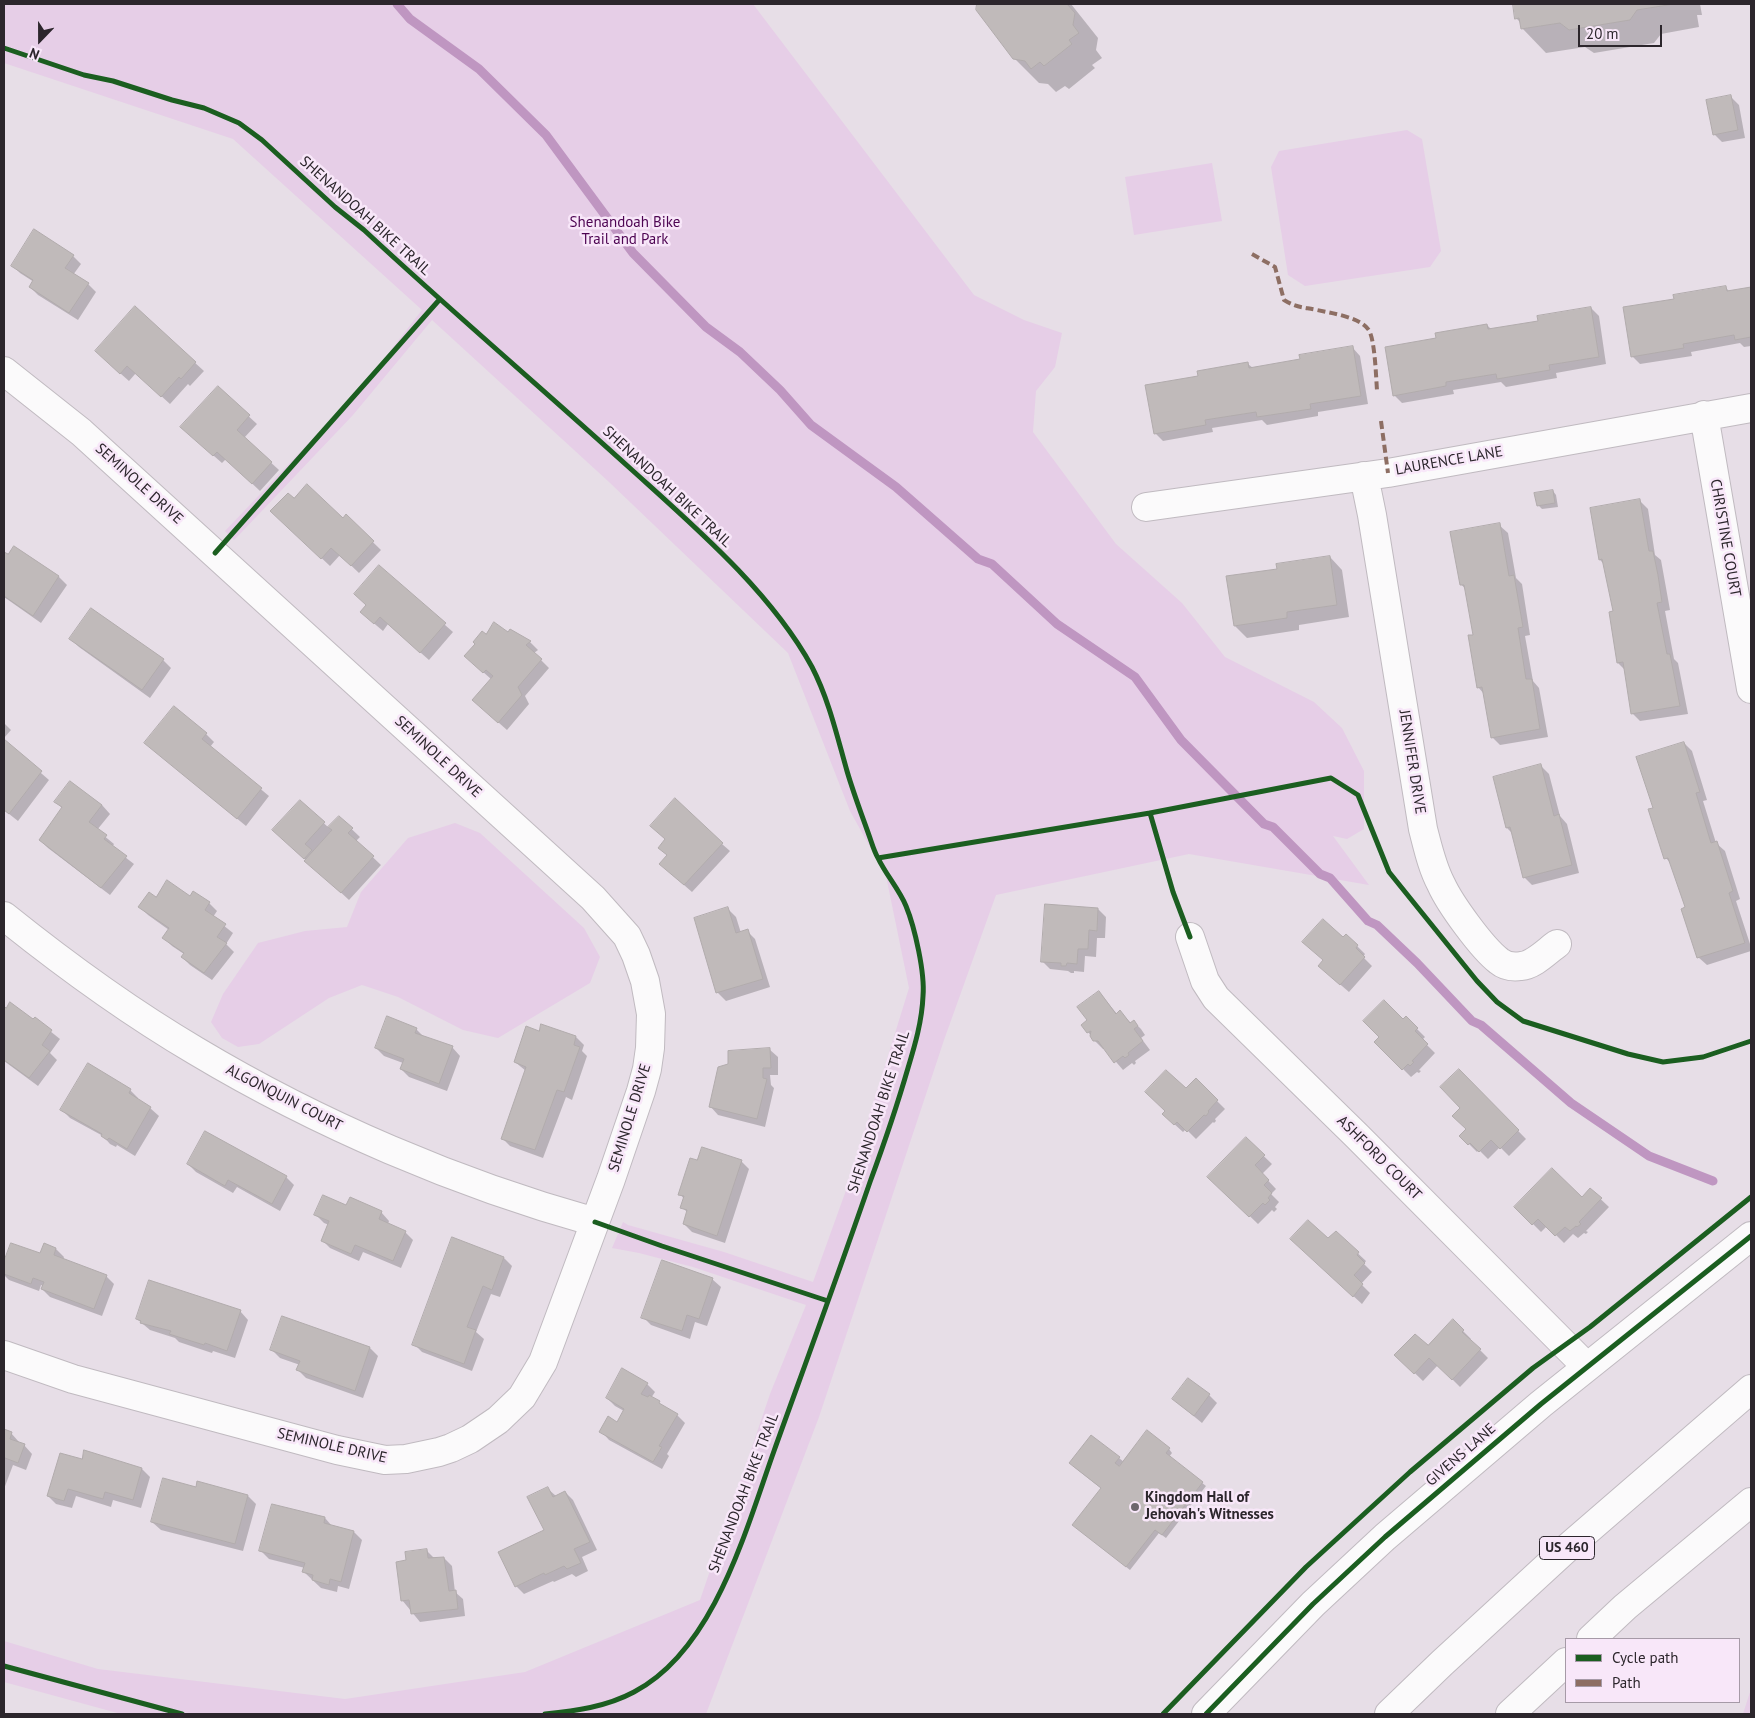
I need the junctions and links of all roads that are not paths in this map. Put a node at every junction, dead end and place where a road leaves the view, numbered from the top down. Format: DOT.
graph roads {
  1 [pos="4,371"];
  2 [pos="1751,408"];
  3 [pos="1704,415"];
  4 [pos="1364,476"];
  5 [pos="1146,507"];
  6 [pos="1751,689"];
  7 [pos="4,916"];
  8 [pos="1190,937"];
  9 [pos="1557,944"];
  10 [pos="595,1222"];
  11 [pos="1751,1236"];
  12 [pos="4,1356"];
  13 [pos="1587,1367"];
  14 [pos="1751,1389"];
  15 [pos="1751,1502"];
  16 [pos="1592,1638"];
  17 [pos="1565,1663"];
  18 [pos="1206,1714"];
  19 [pos="1389,1714"];
  20 [pos="1510,1714"];
  1 -- 10 [label="main road, SEMINOLE DRIVE"];
  2 -- 3 [label="main road, LAURENCE LANE"];
  3 -- 4 [label="main road, LAURENCE LANE"];
  3 -- 6 [label="main road, CHRISTINE COURT"];
  4 -- 5 [label="main road, LAURENCE LANE"];
  4 -- 9 [label="main road, JENNIFER DRIVE"];
  7 -- 10 [label="main road, ALGONQUIN COURT"];
  8 -- 13 [label="main road, ASHFORD COURT"];
  10 -- 12 [label="main road, SEMINOLE DRIVE"];
  11 -- 13 [label="main road, GIVENS LANE"];
  13 -- 18 [label="main road, GIVENS LANE"];
  14 -- 19 [label="main road, US 460"];
  15 -- 16 [label="main road"];
  17 -- 20 [label="main road"];
}
